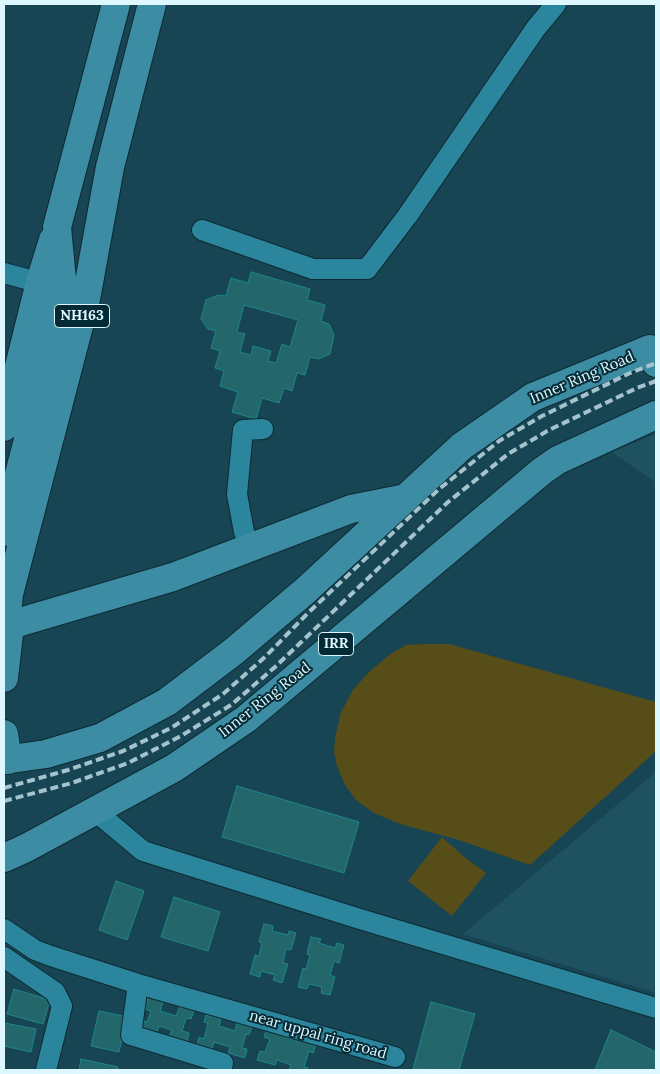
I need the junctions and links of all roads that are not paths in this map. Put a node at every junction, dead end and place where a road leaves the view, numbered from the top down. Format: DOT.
graph roads {
  1 [pos="116,4"];
  2 [pos="152,4"];
  3 [pos="556,4"];
  4 [pos="202,230"];
  5 [pos="4,273"];
  6 [pos="51,286"];
  7 [pos="653,356"];
  8 [pos="656,414"];
  9 [pos="4,427"];
  10 [pos="253,430"];
  11 [pos="406,498"];
  12 [pos="4,532"];
  13 [pos="251,547"];
  14 [pos="10,626"];
  15 [pos="4,678"];
  16 [pos="5,751"];
  17 [pos="94,810"];
  18 [pos="4,858"];
  19 [pos="4,929"];
  20 [pos="4,956"];
  21 [pos="138,984"];
  22 [pos="656,1008"];
  23 [pos="395,1057"];
  24 [pos="222,1067"];
  25 [pos="46,1070"];
  1 -- 6 [label="highway, NH163"];
  2 -- 14 [label="highway, NH163"];
  3 -- 4 [label="street"];
  5 -- 6 [label="street"];
  6 -- 9 [label="highway, NH163"];
  6 -- 12 [label="highway, NH163"];
  7 -- 11 [label="highway, Inner Ring Road"];
  8 -- 17 [label="highway, Inner Ring Road / IRR"];
  10 -- 13 [label="street"];
  11 -- 13 [label="highway"];
  11 -- 16 [label="highway, Inner Ring Road"];
  13 -- 14 [label="highway"];
  14 -- 15 [label="highway, NH163"];
  17 -- 18 [label="highway, Inner Ring Road / IRR"];
  17 -- 22 [label="street"];
  19 -- 21 [label="street, near uppal ring road"];
  20 -- 25 [label="street"];
  21 -- 23 [label="street, near uppal ring road"];
  21 -- 24 [label="street"];
}
